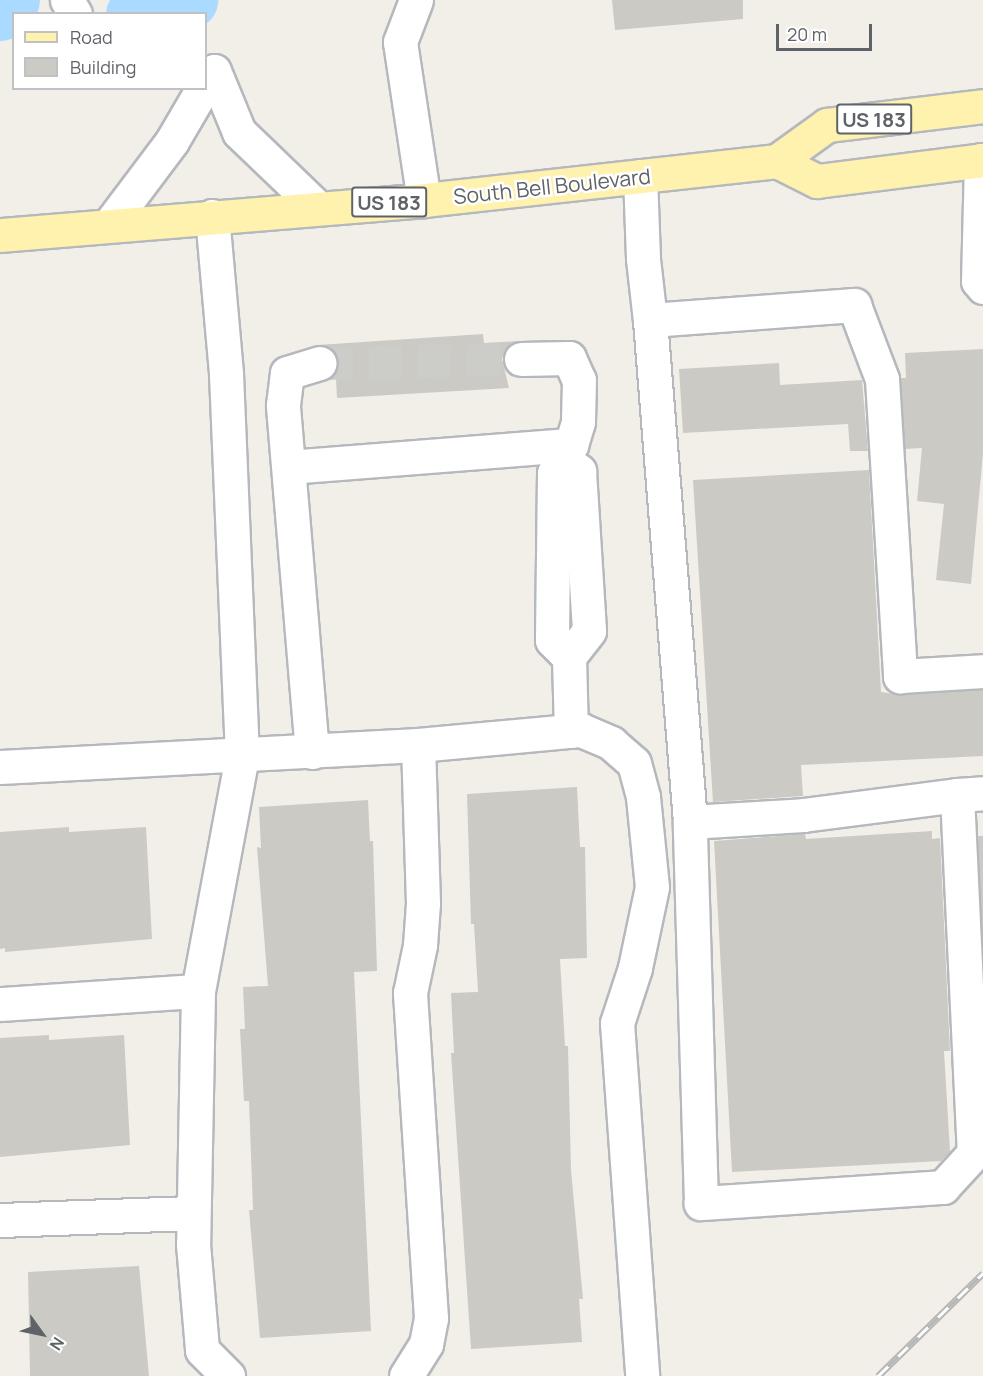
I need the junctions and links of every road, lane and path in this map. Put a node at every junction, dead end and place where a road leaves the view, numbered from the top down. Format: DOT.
graph roads {
  1 [pos="416,0"];
  2 [pos="207,79"];
  3 [pos="201,90"];
  4 [pos="983,106"];
  5 [pos="982,160"];
  6 [pos="777,161"];
  7 [pos="640,176"];
  8 [pos="424,200"];
  9 [pos="316,206"];
  10 [pos="212,216"];
  11 [pos="109,225"];
  12 [pos="0,235"];
  13 [pos="983,287"];
  14 [pos="651,320"];
  15 [pos="521,359"];
  16 [pos="320,363"];
  17 [pos="572,459"];
  18 [pos="289,467"];
  19 [pos="569,657"];
  20 [pos="983,670"];
  21 [pos="571,731"];
  22 [pos="418,746"];
  23 [pos="312,752"];
  24 [pos="242,756"];
  25 [pos="0,767"];
  26 [pos="970,794"];
  27 [pos="690,822"];
  28 [pos="198,991"];
  29 [pos="0,1004"];
  30 [pos="193,1213"];
  31 [pos="0,1220"];
  32 [pos="228,1376"];
  33 [pos="406,1376"];
  34 [pos="642,1376"];
  1 -- 8 [label="lane"];
  2 -- 9 [label="lane"];
  3 -- 11 [label="lane"];
  4 -- 6 [label="main road, US 183"];
  5 -- 6 [label="main road"];
  5 -- 13 [label="lane"];
  6 -- 7 [label="main road, South Bell Boulevard / US 183"];
  7 -- 8 [label="main road, South Bell Boulevard / US 183"];
  7 -- 14 [label="lane"];
  8 -- 9 [label="main road, South Bell Boulevard / US 183"];
  9 -- 10 [label="main road, South Bell Boulevard / US 183"];
  10 -- 11 [label="main road, South Bell Boulevard / US 183"];
  10 -- 24 [label="lane"];
  11 -- 12 [label="main road, South Bell Boulevard / US 183"];
  14 -- 20 [label="lane"];
  14 -- 27 [label="lane"];
  15 -- 17 [label="lane"];
  16 -- 18 [label="lane"];
  17 -- 18 [label="lane"];
  17 -- 19 [label="lane"];
  17 -- 19 [label="lane"];
  18 -- 23 [label="lane"];
  19 -- 21 [label="lane"];
  21 -- 22 [label="lane"];
  21 -- 34 [label="lane"];
  22 -- 23 [label="lane"];
  22 -- 33 [label="lane"];
  23 -- 24 [label="lane"];
  24 -- 25 [label="lane"];
  24 -- 28 [label="lane"];
  26 -- 27 [label="lane"];
  26 -- 27 [label="lane"];
  28 -- 29 [label="lane"];
  28 -- 30 [label="lane"];
  30 -- 31 [label="lane"];
  30 -- 32 [label="lane"];
}
